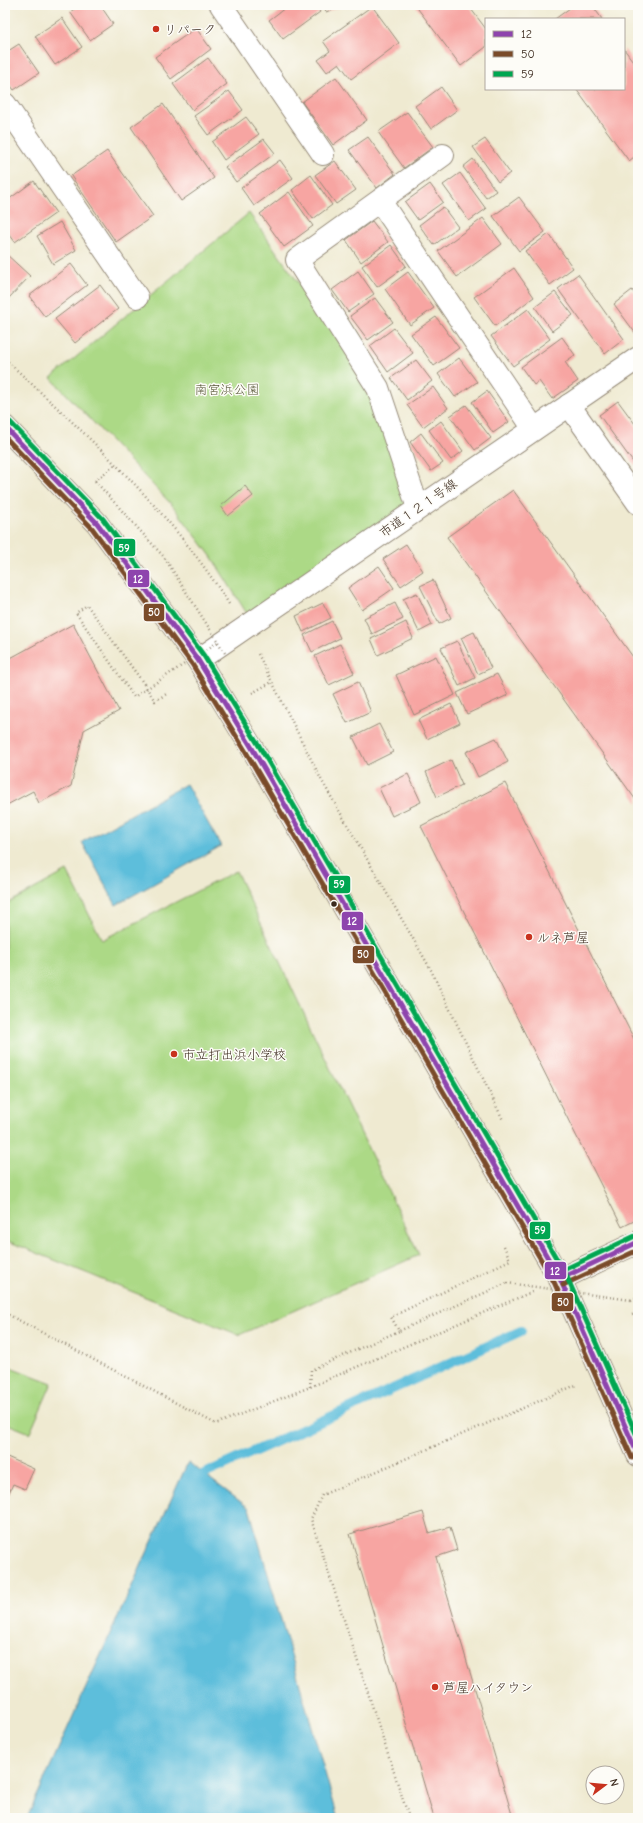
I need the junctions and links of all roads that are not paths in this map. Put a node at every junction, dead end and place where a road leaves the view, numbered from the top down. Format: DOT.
graph roads {
  1 [pos="221,5"];
  2 [pos="5,104"];
  3 [pos="323,154"];
  4 [pos="443,155"];
  5 [pos="380,201"];
  6 [pos="136,297"];
  7 [pos="638,358"];
  8 [pos="569,405"];
  9 [pos="5,427"];
  10 [pos="534,429"];
  11 [pos="638,503"];
  12 [pos="418,508"];
  13 [pos="198,660"];
  14 [pos="638,1242"];
  15 [pos="560,1279"];
  16 [pos="638,1456"];
  1 -- 3 [label="street"];
  2 -- 6 [label="street"];
  4 -- 5 [label="street"];
  5 -- 10 [label="street"];
  5 -- 12 [label="street"];
  7 -- 8 [label="street, 市道１２１号線"];
  8 -- 10 [label="street, 市道１２１号線"];
  8 -- 11 [label="street"];
  9 -- 13 [label="street"];
  10 -- 12 [label="street, 市道１２１号線"];
  12 -- 13 [label="street, 市道１２１号線"];
  13 -- 15 [label="street"];
  14 -- 15 [label="street"];
  15 -- 16 [label="street"];
}
